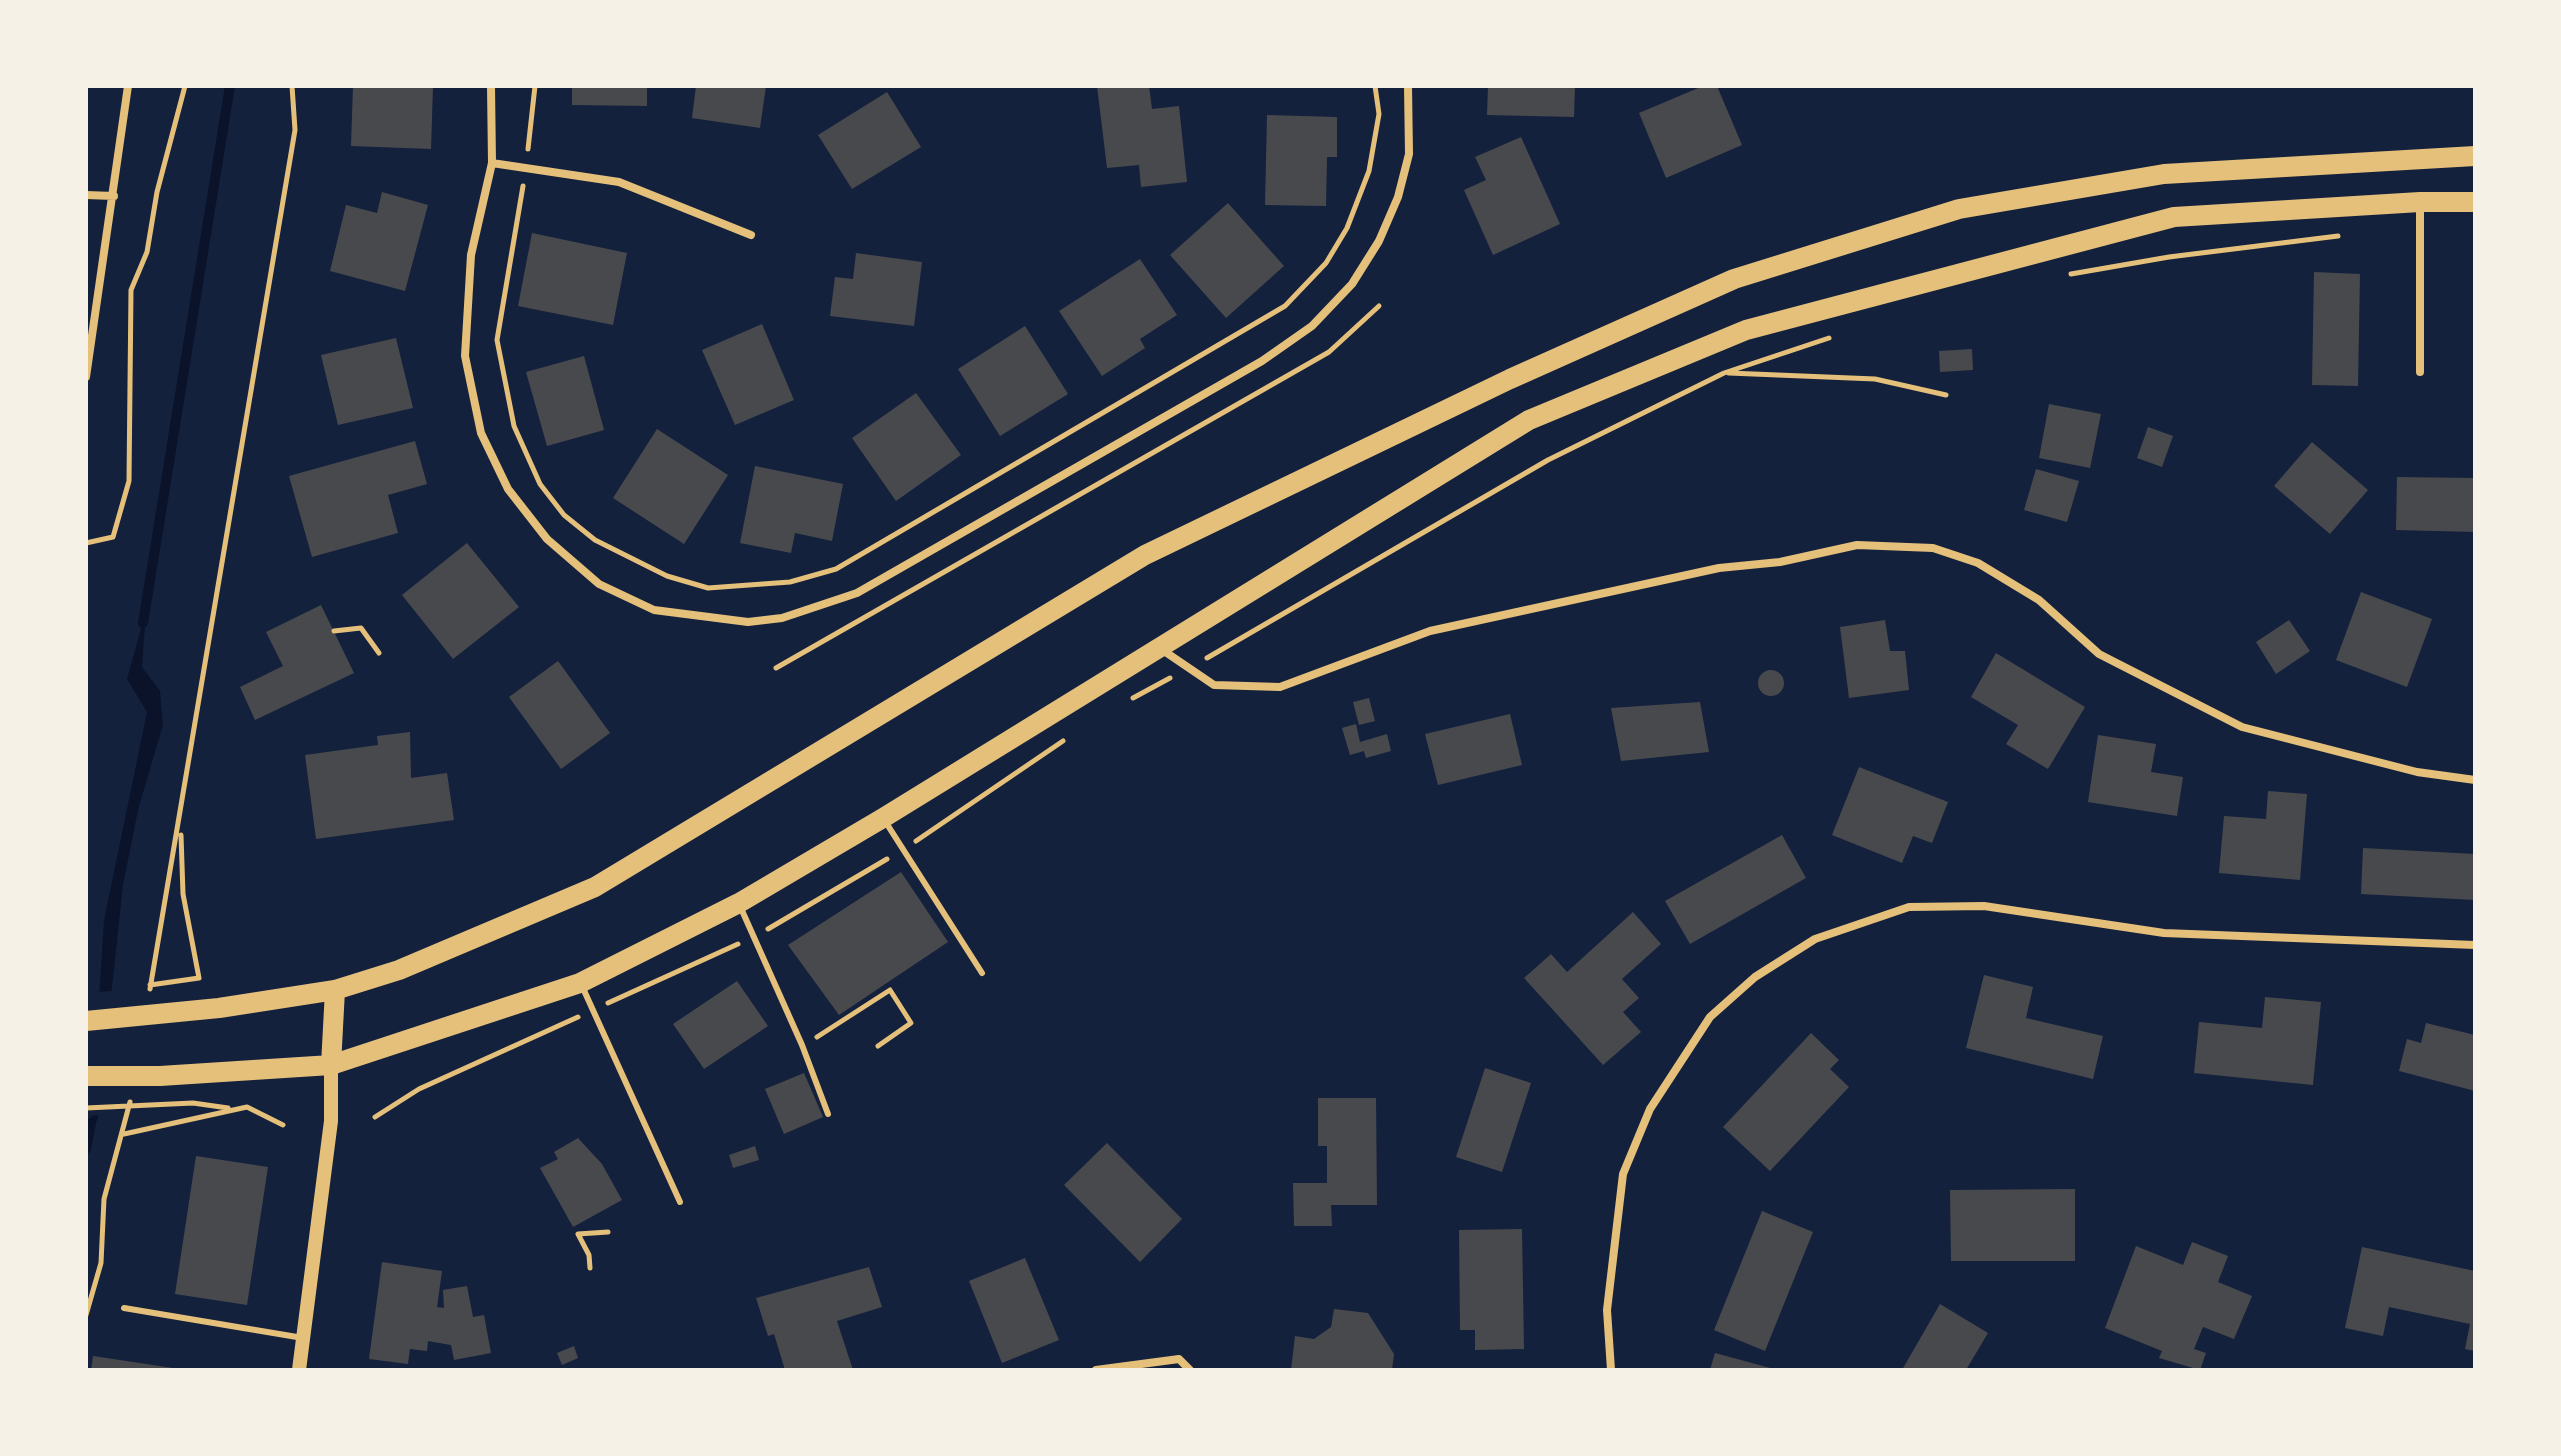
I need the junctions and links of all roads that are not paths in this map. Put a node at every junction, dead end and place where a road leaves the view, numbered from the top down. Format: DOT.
graph roads {
  1 [pos="128,86"];
  2 [pos="491,86"];
  3 [pos="1408,86"];
  4 [pos="2475,156"];
  5 [pos="492,163"];
  6 [pos="86,195"];
  7 [pos="114,196"];
  8 [pos="2420,202"];
  9 [pos="2475,202"];
  10 [pos="751,235"];
  11 [pos="2420,372"];
  12 [pos="86,377"];
  13 [pos="1161,649"];
  14 [pos="2475,780"];
  15 [pos="883,818"];
  16 [pos="739,903"];
  17 [pos="2475,945"];
  18 [pos="982,973"];
  19 [pos="580,983"];
  20 [pos="335,990"];
  21 [pos="86,1021"];
  22 [pos="331,1065"];
  23 [pos="86,1076"];
  24 [pos="828,1114"];
  25 [pos="680,1202"];
  26 [pos="124,1308"];
  27 [pos="303,1338"];
  28 [pos="299,1370"];
  29 [pos="1096,1370"];
  30 [pos="1190,1370"];
  31 [pos="1611,1370"];
  1 -- 7 [label="street"];
  2 -- 5 [label="street"];
  3 -- 5 [label="street"];
  4 -- 20 [label="main road"];
  5 -- 10 [label="street"];
  6 -- 7 [label="street"];
  7 -- 12 [label="street"];
  8 -- 9 [label="main road"];
  8 -- 11 [label="street"];
  8 -- 13 [label="main road"];
  13 -- 14 [label="street"];
  13 -- 15 [label="main road"];
  15 -- 16 [label="main road"];
  15 -- 18 [label="lane"];
  16 -- 19 [label="main road"];
  16 -- 24 [label="lane"];
  17 -- 31 [label="street"];
  19 -- 22 [label="main road"];
  19 -- 25 [label="lane"];
  20 -- 21 [label="main road"];
  20 -- 22 [label="main road"];
  22 -- 23 [label="main road"];
  22 -- 27 [label="street"];
  26 -- 27 [label="lane"];
  27 -- 28 [label="street"];
  29 -- 30 [label="street"];
}
